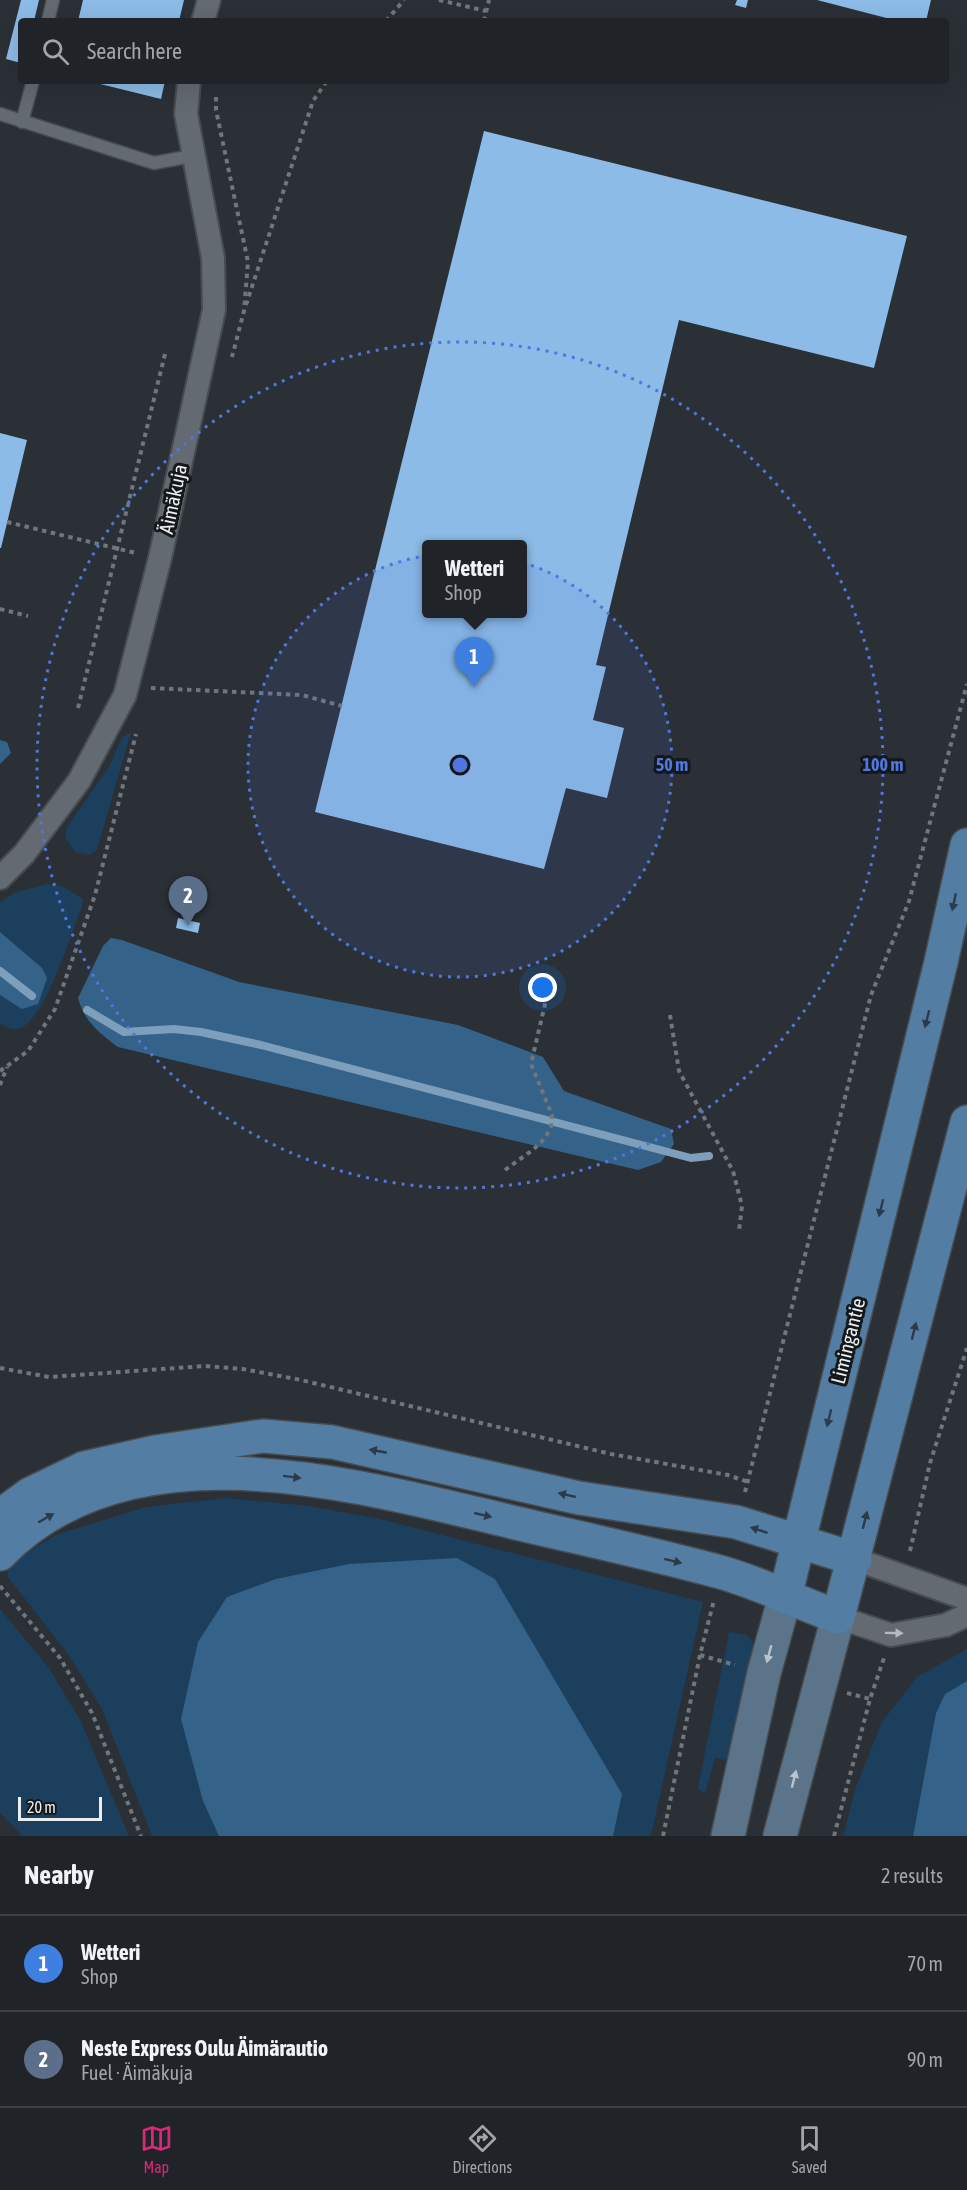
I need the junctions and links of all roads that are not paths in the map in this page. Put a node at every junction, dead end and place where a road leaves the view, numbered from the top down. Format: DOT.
graph roads {
  1 [pos="53,0"];
  2 [pos="208,0"];
  3 [pos="49,18"];
  4 [pos="204,18"];
  5 [pos="32,84"];
  6 [pos="189,84"];
  7 [pos="0,114"];
  8 [pos="22,122"];
  9 [pos="192,156"];
  10 [pos="967,845"];
  11 [pos="0,878"];
  12 [pos="967,1122"];
  13 [pos="0,1516"];
  14 [pos="798,1542"];
  15 [pos="0,1554"];
  16 [pos="855,1559"];
  17 [pos="785,1597"];
  18 [pos="967,1599"];
  19 [pos="967,1615"];
  20 [pos="838,1617"];
  21 [pos="728,1836"];
  22 [pos="780,1836"];
  1 -- 3 [label="lane"];
  2 -- 4 [label="street"];
  5 -- 8 [label="lane"];
  6 -- 9 [label="street, Äimäkuja"];
  7 -- 8 [label="lane"];
  8 -- 9 [label="lane"];
  9 -- 11 [label="street, Äimäkuja"];
  10 -- 14 [label="main road, Limingantie, one-way"];
  16 -- 12 [label="main road, one-way"];
  14 -- 13 [label="main road, one-way"];
  14 -- 16 [label="main road"];
  14 -- 17 [label="main road, Limingantie"];
  15 -- 17 [label="main road, one-way"];
  16 -- 18 [label="street"];
  16 -- 20 [label="main road"];
  17 -- 20 [label="main road"];
  17 -- 21 [label="main road, Limingantie, one-way"];
  20 -- 19 [label="street, one-way"];
  22 -- 20 [label="main road, one-way"];
}
